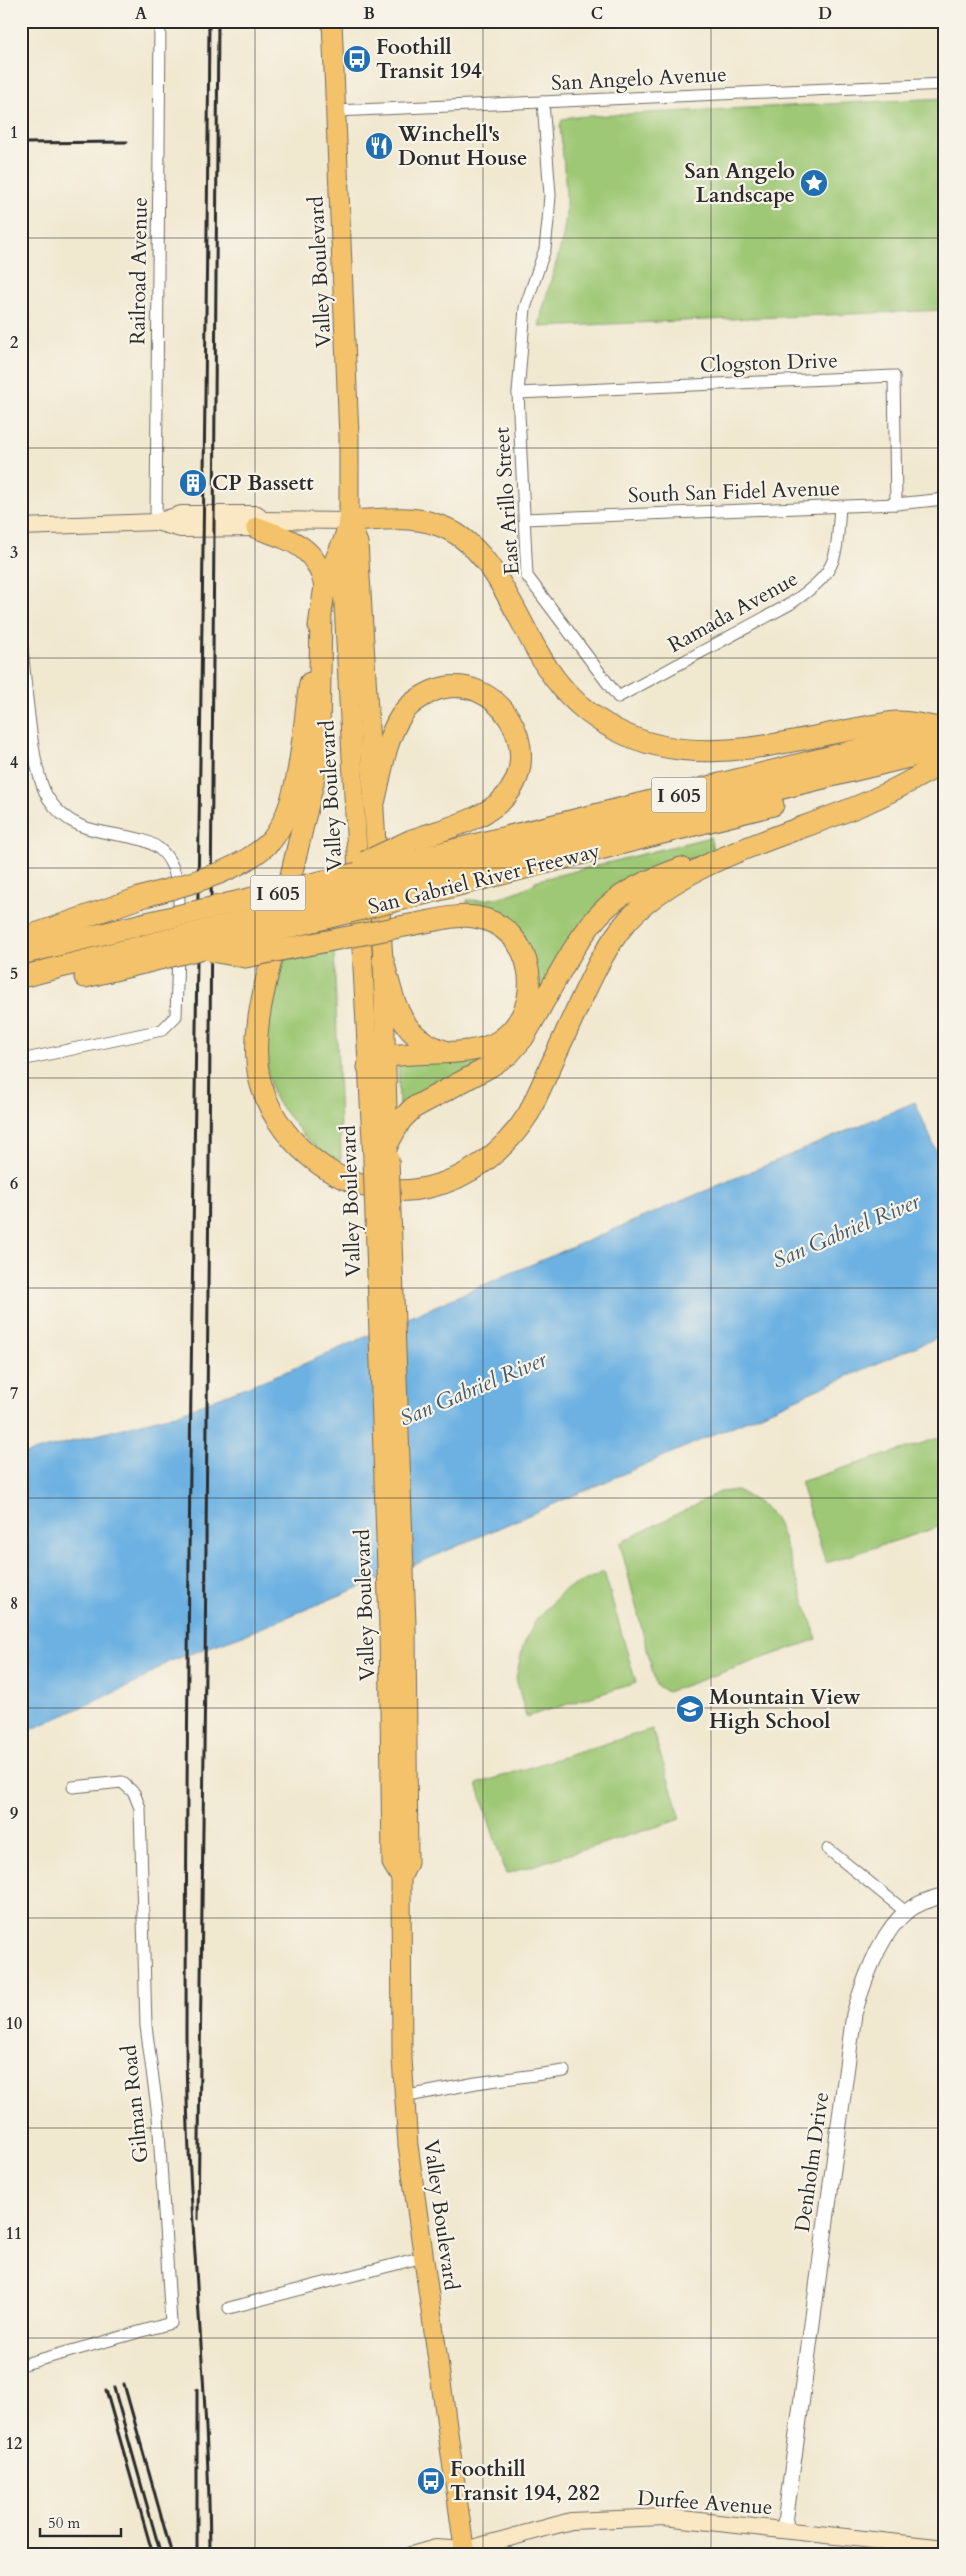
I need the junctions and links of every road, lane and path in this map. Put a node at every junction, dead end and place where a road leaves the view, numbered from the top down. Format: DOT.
graph roads {
  1 [pos="160,21"];
  2 [pos="332,21"];
  3 [pos="945,84"];
  4 [pos="543,102"];
  5 [pos="336,111"];
  6 [pos="518,393"];
  7 [pos="945,499"];
  8 [pos="896,504"];
  9 [pos="840,506"];
  10 [pos="525,519"];
  11 [pos="349,520"];
  12 [pos="156,522"];
  13 [pos="259,524"];
  14 [pos="21,527"];
  15 [pos="341,547"];
  16 [pos="325,586"];
  17 [pos="321,612"];
  18 [pos="21,640"];
  19 [pos="618,697"];
  20 [pos="945,729"];
  21 [pos="945,740"];
  22 [pos="945,748"];
  23 [pos="945,762"];
  24 [pos="374,803"];
  25 [pos="749,847"];
  26 [pos="413,870"];
  27 [pos="21,939"];
  28 [pos="143,943"];
  29 [pos="200,949"];
  30 [pos="21,954"];
  31 [pos="383,960"];
  32 [pos="21,968"];
  33 [pos="21,977"];
  34 [pos="21,990"];
  35 [pos="450,1053"];
  36 [pos="21,1060"];
  37 [pos="377,1062"];
  38 [pos="383,1153"];
  39 [pos="73,1787"];
  40 [pos="828,1848"];
  41 [pos="945,1895"];
  42 [pos="906,1912"];
  43 [pos="564,2071"];
  44 [pos="404,2097"];
  45 [pos="422,2257"];
  46 [pos="229,2308"];
  47 [pos="21,2365"];
  48 [pos="784,2530"];
  49 [pos="945,2548"];
  50 [pos="463,2553"];
  51 [pos="411,2555"];
  1 -- 12 [label="street, Railroad Avenue"];
  2 -- 5 [label="main road, Valley Boulevard"];
  3 -- 4 [label="street, San Angelo Avenue"];
  4 -- 5 [label="street, San Angelo Avenue"];
  4 -- 6 [label="street, East Arillo Street"];
  5 -- 11 [label="main road, Valley Boulevard"];
  6 -- 8 [label="street, Clogston Drive"];
  6 -- 10 [label="street, East Arillo Street"];
  7 -- 8 [label="street, South San Fidel Avenue"];
  8 -- 9 [label="street, South San Fidel Avenue"];
  9 -- 10 [label="street, South San Fidel Avenue"];
  9 -- 19 [label="street, Ramada Avenue"];
  10 -- 19 [label="street, East Arillo Street"];
  11 -- 13 [label="main road"];
  11 -- 15 [label="main road, Valley Boulevard"];
  11 -- 20 [label="highway"];
  11 -- 24 [label="main road, Valley Boulevard"];
  12 -- 13 [label="main road"];
  12 -- 14 [label="main road"];
  13 -- 16 [label="highway"];
  15 -- 16 [label="highway"];
  15 -- 37 [label="main road, Valley Boulevard"];
  16 -- 17 [label="highway"];
  17 -- 25 [label="highway"];
  17 -- 27 [label="highway, bridge"];
  18 -- 36 [label="street"];
  20 -- 26 [label="highway, San Gabriel River Freeway / I 605"];
  21 -- 26 [label="highway"];
  22 -- 26 [label="highway"];
  23 -- 25 [label="highway"];
  23 -- 26 [label="highway, San Gabriel River Freeway / I 605"];
  24 -- 26 [label="highway"];
  24 -- 31 [label="main road, Valley Boulevard"];
  25 -- 38 [label="highway"];
  26 -- 28 [label="highway, bridge"];
  26 -- 28 [label="highway, San Gabriel River Freeway / I 605, bridge"];
  26 -- 29 [label="highway, San Gabriel River Freeway / I 605, bridge"];
  28 -- 29 [label="highway, San Gabriel River Freeway / I 605, bridge"];
  28 -- 30 [label="highway, San Gabriel River Freeway / I 605"];
  28 -- 32 [label="highway"];
  28 -- 33 [label="highway"];
  28 -- 34 [label="highway, San Gabriel River Freeway / I 605"];
  29 -- 35 [label="highway, bridge"];
  31 -- 35 [label="highway"];
  31 -- 37 [label="main road, Valley Boulevard"];
  35 -- 37 [label="highway"];
  37 -- 38 [label="main road, Valley Boulevard"];
  38 -- 44 [label="main road, Valley Boulevard, bridge"];
  39 -- 47 [label="street, Gilman Road"];
  40 -- 42 [label="street"];
  41 -- 42 [label="street"];
  42 -- 48 [label="street, Denholm Drive"];
  43 -- 44 [label="street"];
  44 -- 45 [label="main road, Valley Boulevard"];
  45 -- 46 [label="street"];
  45 -- 50 [label="main road, Valley Boulevard"];
  48 -- 49 [label="main road, Durfee Avenue"];
  48 -- 50 [label="main road, Durfee Avenue"];
  50 -- 51 [label="main road, Durfee Avenue"];
}
